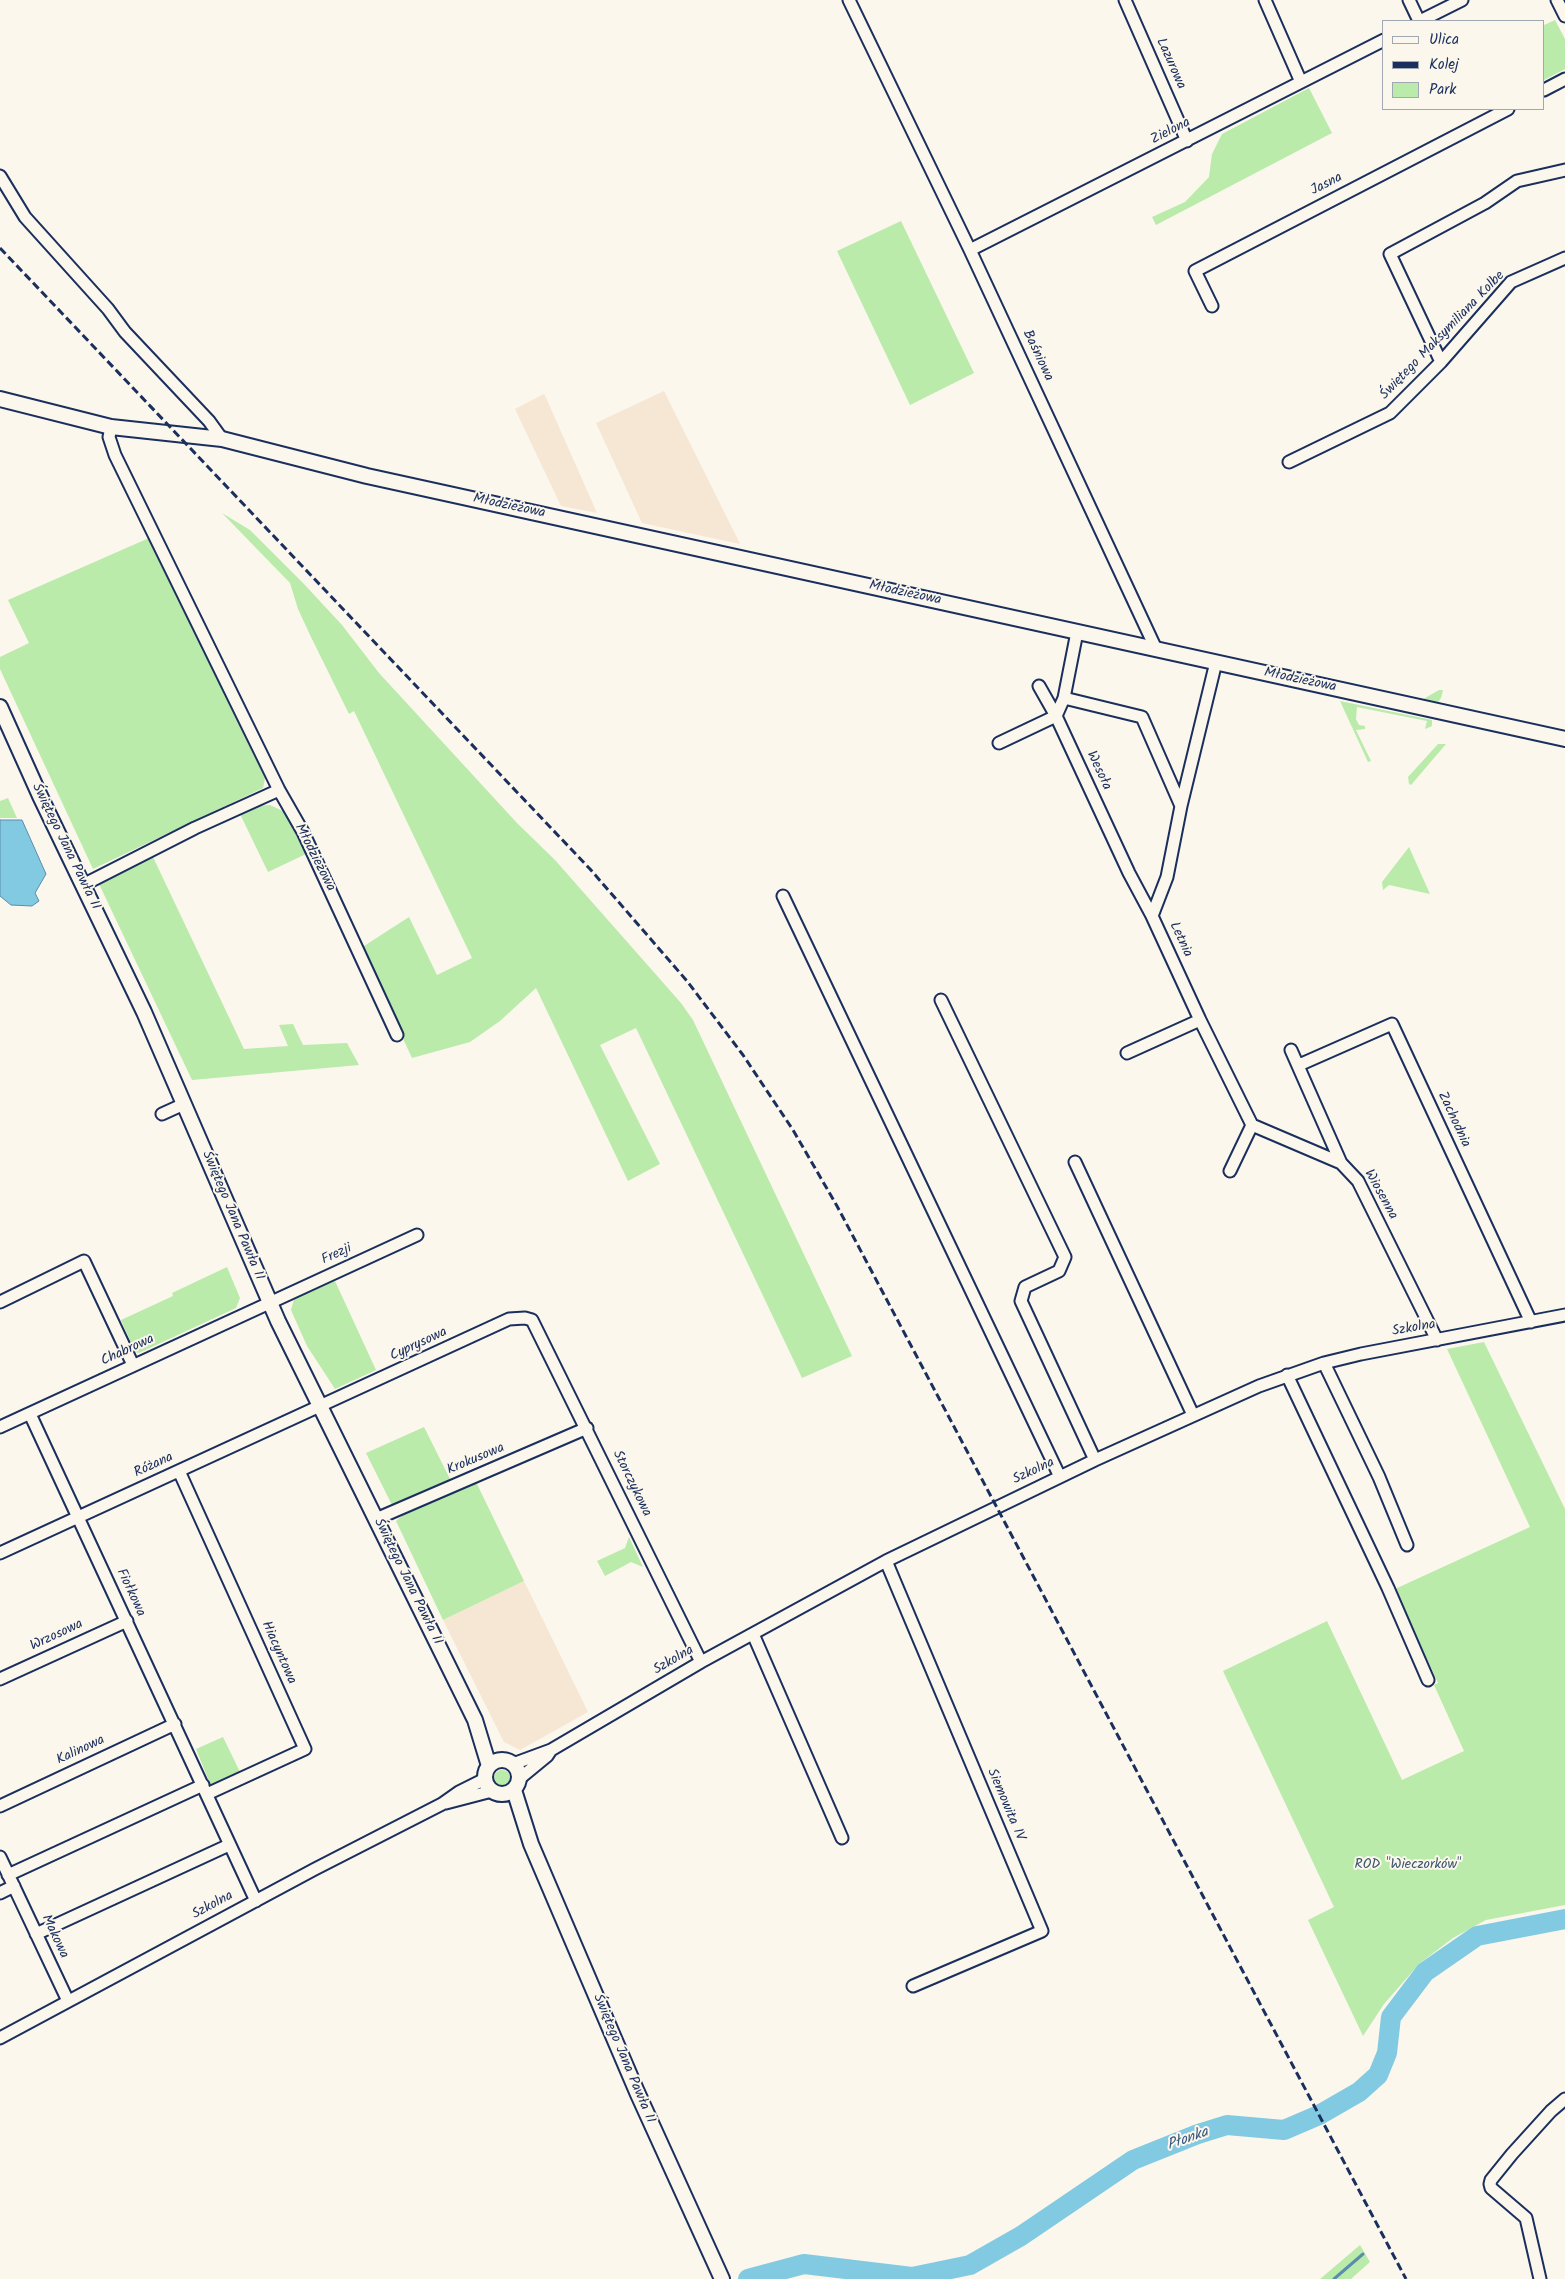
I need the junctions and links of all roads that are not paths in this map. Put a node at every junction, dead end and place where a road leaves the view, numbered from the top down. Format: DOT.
graph roads {
  1 [pos="849,0"];
  2 [pos="1125,0"];
  3 [pos="1265,0"];
  4 [pos="1409,0"];
  5 [pos="1462,0"];
  6 [pos="1558,0"];
  7 [pos="1565,16"];
  8 [pos="1419,20"];
  9 [pos="1421,20"];
  10 [pos="1382,41"];
  11 [pos="1565,80"];
  12 [pos="1301,82"];
  13 [pos="1545,90"];
  14 [pos="1506,110"];
  15 [pos="1187,141"];
  16 [pos="1565,170"];
  17 [pos="0,176"];
  18 [pos="970,250"];
  19 [pos="1565,258"];
  20 [pos="1212,306"];
  21 [pos="1441,362"];
  22 [pos="0,399"];
  23 [pos="111,427"];
  24 [pos="222,439"];
  25 [pos="1289,462"];
  26 [pos="1077,632"];
  27 [pos="1156,649"];
  28 [pos="1216,662"];
  29 [pos="1040,686"];
  30 [pos="1064,698"];
  31 [pos="0,708"];
  32 [pos="1056,716"];
  33 [pos="1565,739"];
  34 [pos="999,743"];
  35 [pos="279,790"];
  36 [pos="1181,806"];
  37 [pos="83,884"];
  38 [pos="783,896"];
  39 [pos="1152,916"];
  40 [pos="941,1000"];
  41 [pos="1200,1020"];
  42 [pos="397,1035"];
  43 [pos="1291,1050"];
  44 [pos="1127,1053"];
  45 [pos="1299,1066"];
  46 [pos="184,1104"];
  47 [pos="162,1114"];
  48 [pos="1252,1125"];
  49 [pos="1074,1162"];
  50 [pos="1341,1163"];
  51 [pos="1230,1171"];
  52 [pos="417,1235"];
  53 [pos="0,1302"];
  54 [pos="270,1302"];
  55 [pos="1565,1315"];
  56 [pos="532,1320"];
  57 [pos="1531,1322"];
  58 [pos="1437,1340"];
  59 [pos="1324,1362"];
  60 [pos="133,1365"];
  61 [pos="1287,1375"];
  62 [pos="319,1406"];
  63 [pos="30,1414"];
  64 [pos="1193,1415"];
  65 [pos="0,1427"];
  66 [pos="587,1428"];
  67 [pos="1095,1460"];
  68 [pos="179,1471"];
  69 [pos="1060,1476"];
  70 [pos="78,1517"];
  71 [pos="376,1519"];
  72 [pos="1407,1545"];
  73 [pos="0,1553"];
  74 [pos="886,1561"];
  75 [pos="127,1621"];
  76 [pos="753,1634"];
  77 [pos="701,1662"];
  78 [pos="0,1679"];
  79 [pos="1428,1680"];
  80 [pos="475,1720"];
  81 [pos="175,1724"];
  82 [pos="551,1750"];
  83 [pos="508,1762"];
  84 [pos="492,1783"];
  85 [pos="517,1784"];
  86 [pos="205,1790"];
  87 [pos="0,1806"];
  88 [pos="528,1837"];
  89 [pos="842,1838"];
  90 [pos="229,1845"];
  91 [pos="0,1857"];
  92 [pos="8,1874"];
  93 [pos="14,1886"];
  94 [pos="0,1893"];
  95 [pos="256,1901"];
  96 [pos="36,1934"];
  97 [pos="913,1986"];
  98 [pos="68,2001"];
  99 [pos="0,2038"];
  100 [pos="1565,2099"];
  101 [pos="722,2279"];
  102 [pos="1540,2279"];
  1 -- 18 [label="street, Baśniowa"];
  2 -- 15 [label="street, Lazurowa"];
  3 -- 12 [label="street"];
  4 -- 8 [label="street"];
  5 -- 9 [label="street"];
  6 -- 7 [label="street"];
  10 -- 12 [label="street, Zielona"];
  11 -- 13 [label="street"];
  12 -- 15 [label="street, Zielona"];
  14 -- 20 [label="street, Jasna"];
  15 -- 18 [label="street, Zielona"];
  16 -- 21 [label="street"];
  17 -- 24 [label="street"];
  18 -- 27 [label="street, Baśniowa"];
  19 -- 21 [label="street, Świętego Maksymiliana Kolbe"];
  21 -- 25 [label="street, Świętego Maksymiliana Kolbe"];
  22 -- 23 [label="street"];
  23 -- 24 [label="street, Młodzieżowa"];
  23 -- 35 [label="street, Młodzieżowa"];
  24 -- 26 [label="street, Młodzieżowa"];
  26 -- 27 [label="street, Młodzieżowa"];
  26 -- 30 [label="street"];
  27 -- 28 [label="street, Młodzieżowa"];
  28 -- 33 [label="street, Młodzieżowa"];
  28 -- 36 [label="street, Letnia"];
  29 -- 32 [label="street, Wesoła"];
  30 -- 32 [label="street"];
  30 -- 36 [label="street"];
  31 -- 37 [label="street, Świętego Jana Pawła II"];
  32 -- 34 [label="street"];
  32 -- 39 [label="street, Wesoła"];
  35 -- 37 [label="street"];
  35 -- 42 [label="street, Młodzieżowa"];
  36 -- 39 [label="street, Letnia"];
  37 -- 46 [label="street, Świętego Jana Pawła II"];
  38 -- 69 [label="street"];
  39 -- 41 [label="street, Letnia"];
  40 -- 67 [label="street"];
  41 -- 44 [label="street"];
  41 -- 48 [label="street, Letnia"];
  43 -- 45 [label="street, Wiosenna"];
  45 -- 50 [label="street, Wiosenna"];
  45 -- 57 [label="street, Zachodnia"];
  46 -- 47 [label="street"];
  46 -- 54 [label="street, Świętego Jana Pawła II"];
  48 -- 50 [label="street"];
  48 -- 51 [label="street"];
  49 -- 64 [label="street"];
  50 -- 58 [label="street, Wiosenna"];
  52 -- 54 [label="street, Frezji"];
  53 -- 60 [label="street"];
  54 -- 60 [label="street, Chabrowa"];
  54 -- 62 [label="street, Świętego Jana Pawła II"];
  55 -- 57 [label="street, Szkolna"];
  56 -- 62 [label="street, Cyprysowa"];
  56 -- 66 [label="street, Storczykowa"];
  57 -- 58 [label="street, Szkolna"];
  58 -- 59 [label="street, Szkolna"];
  59 -- 61 [label="street, Szkolna"];
  59 -- 72 [label="street"];
  60 -- 63 [label="street, Chabrowa"];
  61 -- 64 [label="street, Szkolna"];
  61 -- 79 [label="street"];
  62 -- 68 [label="street, Różana"];
  62 -- 71 [label="street, Świętego Jana Pawła II"];
  63 -- 65 [label="street, Chabrowa"];
  63 -- 70 [label="street, Fiołkowa"];
  64 -- 67 [label="street, Szkolna"];
  66 -- 71 [label="street, Krokusowa"];
  66 -- 77 [label="street, Storczykowa"];
  67 -- 69 [label="street, Szkolna"];
  68 -- 70 [label="street, Różana"];
  68 -- 86 [label="street, Hiacyntowa"];
  69 -- 74 [label="street, Szkolna"];
  70 -- 73 [label="street, Różana"];
  70 -- 75 [label="street, Fiołkowa"];
  71 -- 80 [label="street, Świętego Jana Pawła II"];
  74 -- 76 [label="street, Szkolna"];
  74 -- 97 [label="street, Siemowita IV"];
  75 -- 78 [label="street, Wrzosowa"];
  75 -- 81 [label="street, Fiołkowa"];
  76 -- 77 [label="street, Szkolna"];
  76 -- 89 [label="street"];
  77 -- 82 [label="street, Szkolna"];
  80 -- 83 [label="street, Świętego Jana Pawła II"];
  80 -- 84 [label="street, Świętego Jana Pawła II"];
  81 -- 86 [label="street, Fiołkowa"];
  81 -- 87 [label="street, Kalinowa"];
  82 -- 83 [label="street, Szkolna"];
  82 -- 85 [label="street, Szkolna"];
  83 -- 84 [label="street"];
  83 -- 85 [label="street, Świętego Jana Pawła II"];
  84 -- 85 [label="street"];
  84 -- 88 [label="street, Świętego Jana Pawła II"];
  84 -- 95 [label="street, Szkolna"];
  85 -- 88 [label="street, Świętego Jana Pawła II"];
  86 -- 90 [label="street, Fiołkowa"];
  86 -- 92 [label="street"];
  88 -- 101 [label="street, Świętego Jana Pawła II"];
  90 -- 95 [label="street, Fiołkowa"];
  90 -- 96 [label="street"];
  91 -- 92 [label="street, Makowa"];
  92 -- 93 [label="street, Makowa"];
  93 -- 94 [label="street"];
  93 -- 96 [label="street, Makowa"];
  95 -- 98 [label="street, Szkolna"];
  96 -- 98 [label="street, Makowa"];
  98 -- 99 [label="street, Szkolna"];
  100 -- 102 [label="street"];
}
